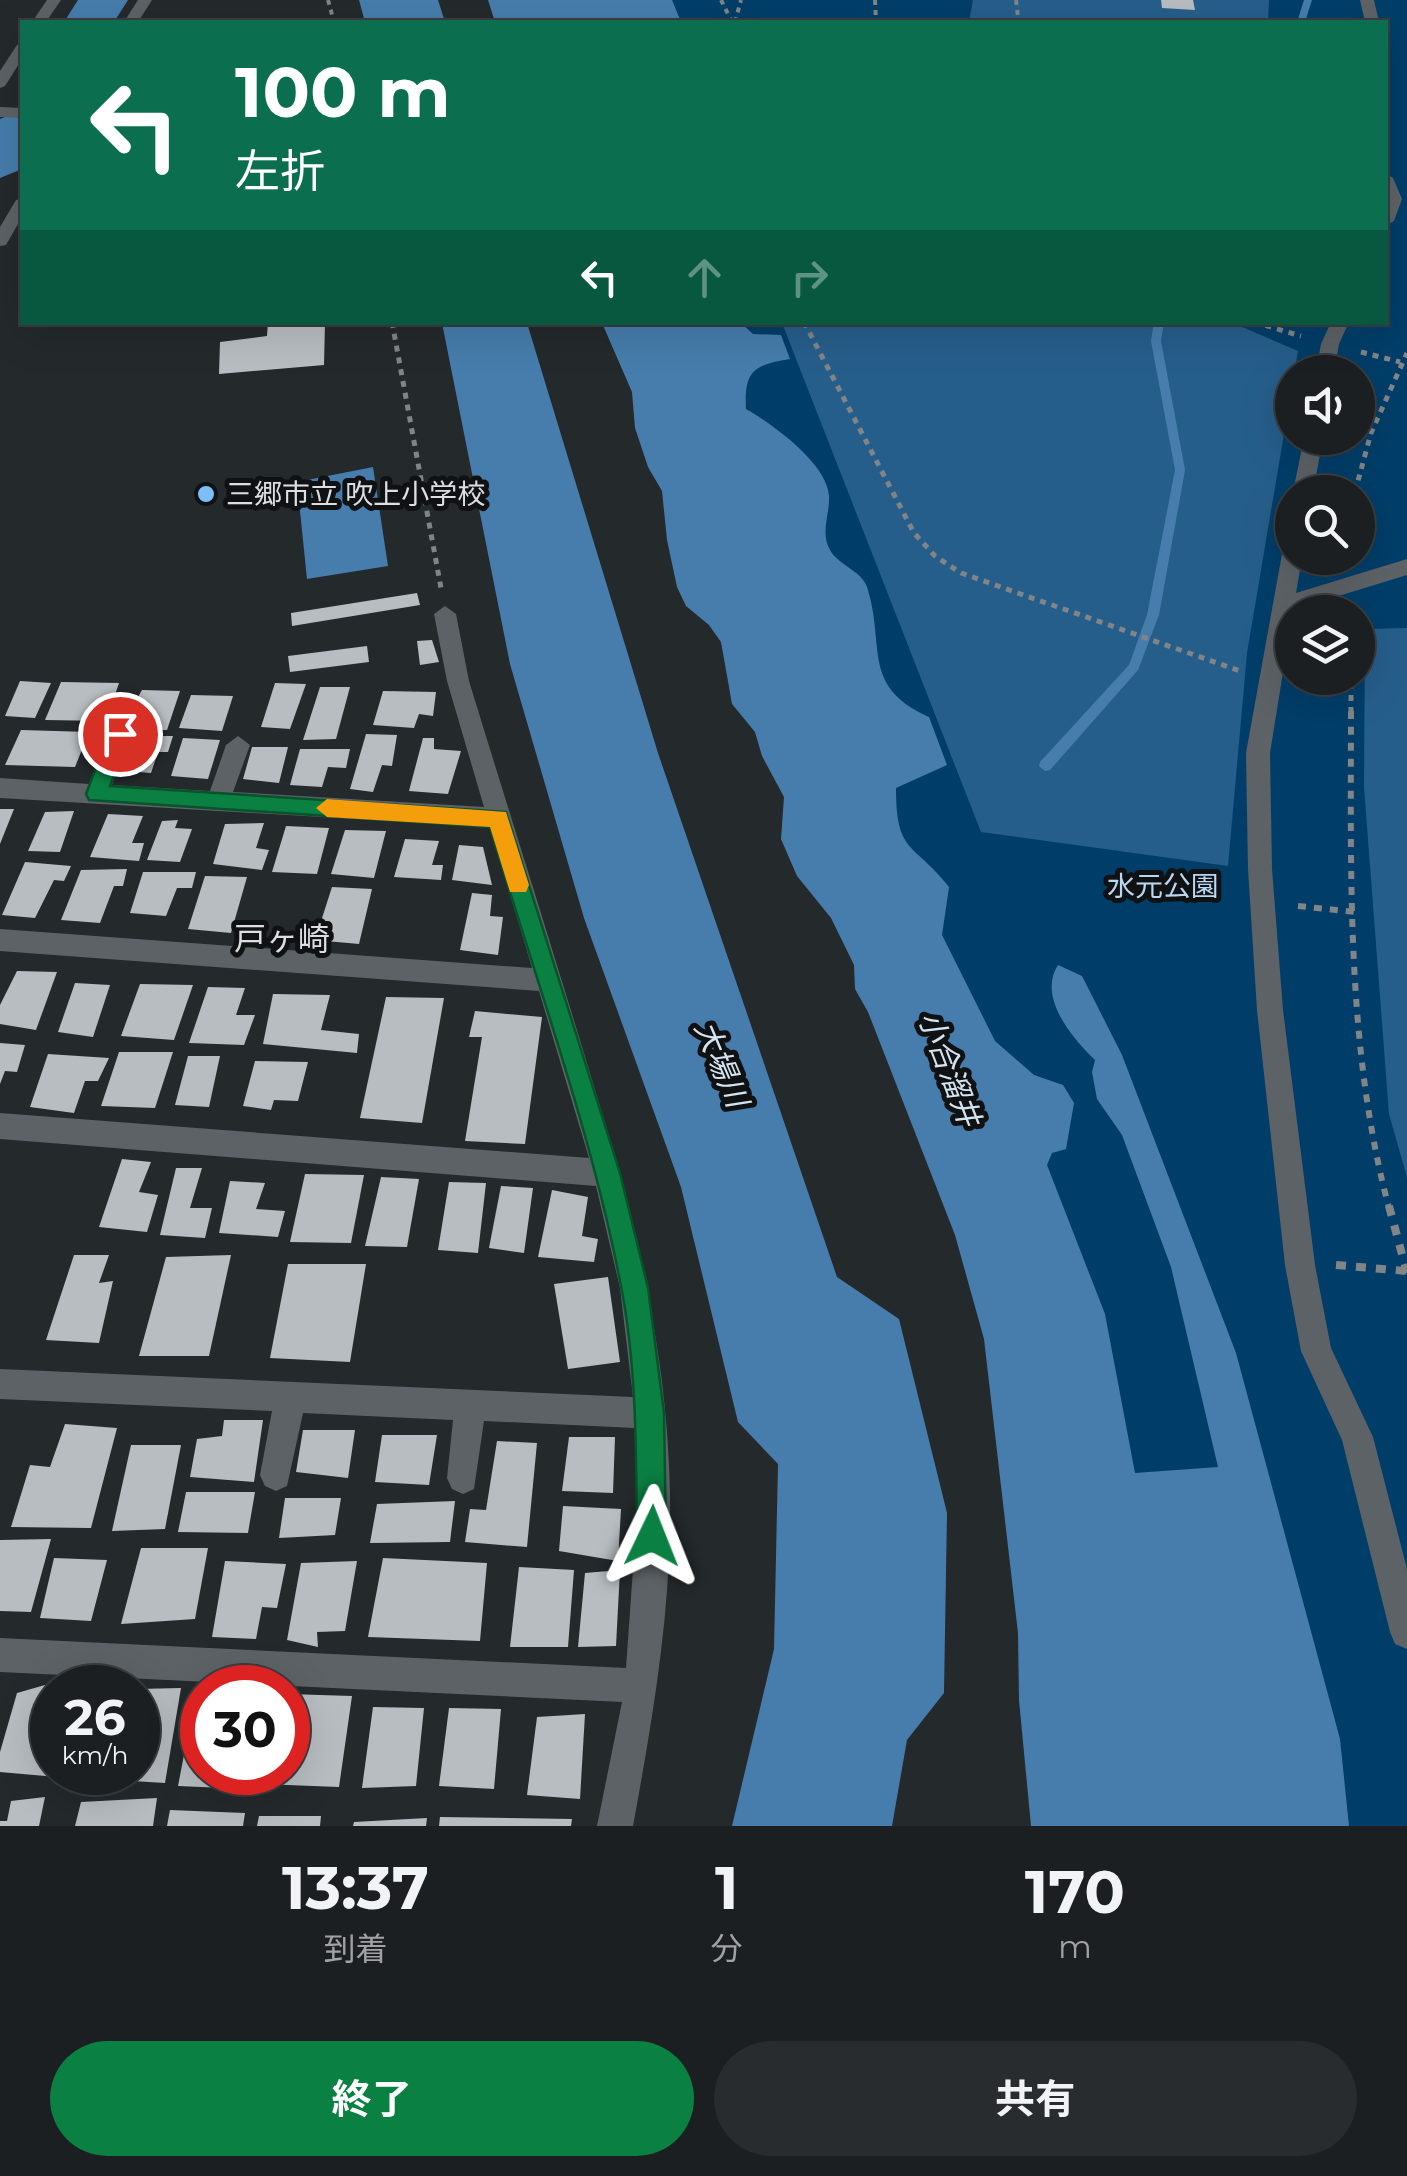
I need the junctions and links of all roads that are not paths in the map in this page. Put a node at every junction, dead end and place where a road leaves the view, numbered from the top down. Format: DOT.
graph roads {
  1 [pos="20,51"];
  2 [pos="0,83"];
  3 [pos="20,207"];
  4 [pos="0,242"];
  5 [pos="1339,325"];
  6 [pos="1328,355"];
  7 [pos="1407,567"];
  8 [pos="1314,595"];
  9 [pos="445,614"];
  10 [pos="1275,654"];
  11 [pos="120,734"];
  12 [pos="238,745"];
  13 [pos="0,788"];
  14 [pos="96,794"];
  15 [pos="218,801"];
  16 [pos="498,818"];
  17 [pos="0,940"];
  18 [pos="546,980"];
  19 [pos="0,1126"];
  20 [pos="607,1173"];
  21 [pos="0,1384"];
  22 [pos="290,1396"];
  23 [pos="470,1405"];
  24 [pos="650,1413"];
  25 [pos="276,1475"];
  26 [pos="462,1478"];
  27 [pos="1407,1632"];
  28 [pos="0,1655"];
  29 [pos="642,1686"];
  30 [pos="615,1826"];
  1 -- 2 [label="street"];
  3 -- 4 [label="street"];
  5 -- 6 [label="street"];
  7 -- 8 [label="street"];
  9 -- 16 [label="street"];
  10 -- 27 [label="street"];
  11 -- 14 [label="street"];
  12 -- 15 [label="street"];
  13 -- 14 [label="street"];
  14 -- 15 [label="street"];
  15 -- 16 [label="street"];
  16 -- 18 [label="street"];
  17 -- 18 [label="street"];
  18 -- 20 [label="street"];
  19 -- 20 [label="street"];
  20 -- 24 [label="street"];
  21 -- 22 [label="street"];
  22 -- 23 [label="street"];
  22 -- 25 [label="street"];
  23 -- 24 [label="street"];
  23 -- 26 [label="street"];
  24 -- 29 [label="street"];
  28 -- 29 [label="street"];
  29 -- 30 [label="street"];
}
